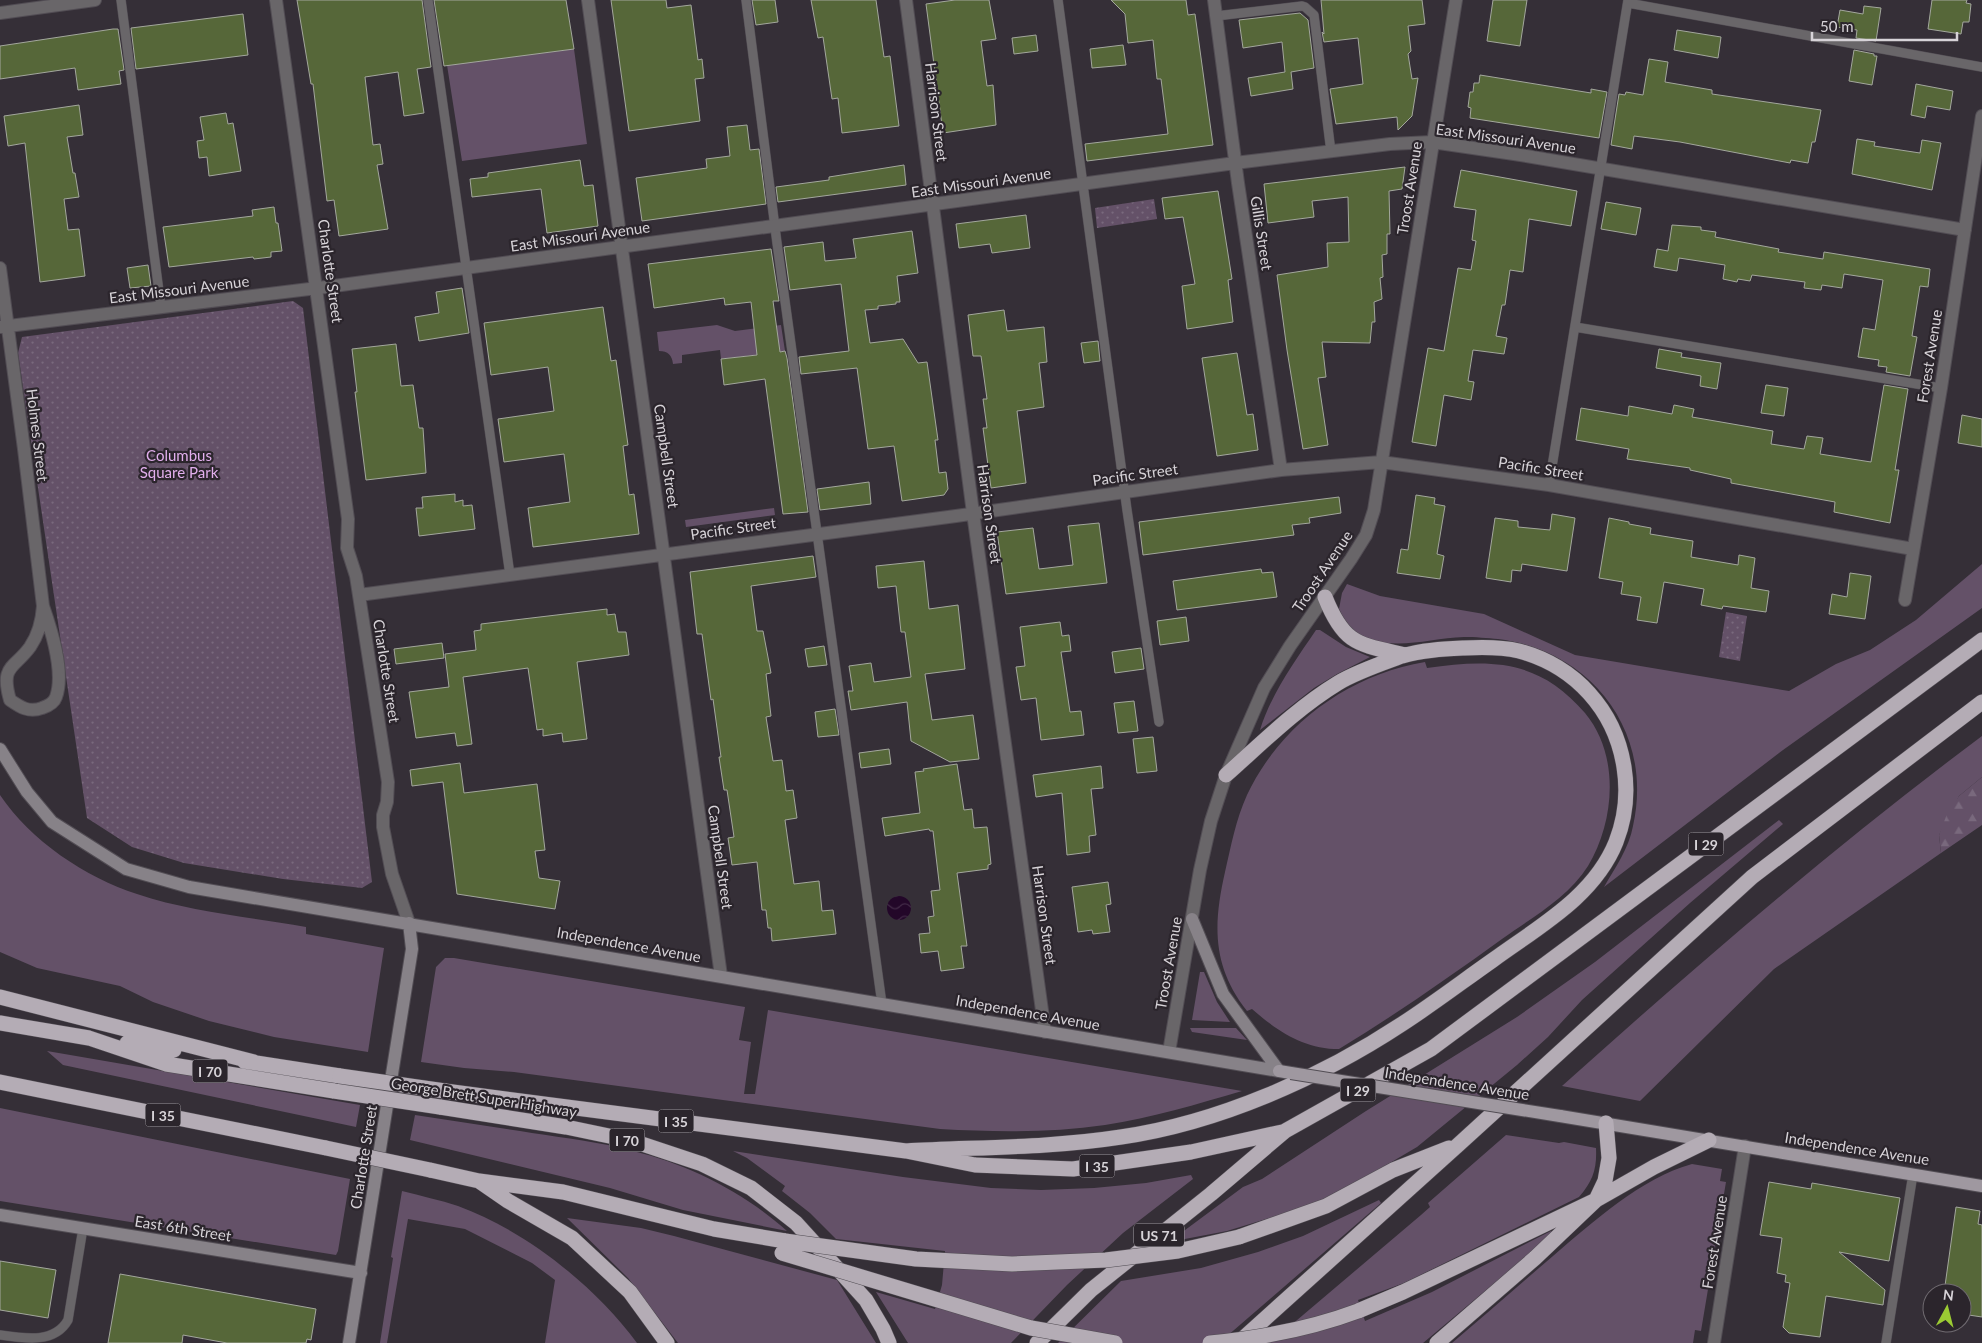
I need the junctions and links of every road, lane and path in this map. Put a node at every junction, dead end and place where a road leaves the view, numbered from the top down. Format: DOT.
graph roads {
  1 [pos="95,0"];
  2 [pos="121,0"];
  3 [pos="276,0"];
  4 [pos="428,0"];
  5 [pos="588,0"];
  6 [pos="746,0"];
  7 [pos="906,0"];
  8 [pos="1058,0"];
  9 [pos="1214,0"];
  10 [pos="1456,0"];
  11 [pos="1628,2"];
  12 [pos="0,13"];
  13 [pos="1216,16"];
  14 [pos="1982,67"];
  15 [pos="1982,116"];
  16 [pos="1432,142"];
  17 [pos="1331,152"];
  18 [pos="1235,163"];
  19 [pos="1601,168"];
  20 [pos="1082,184"];
  21 [pos="933,205"];
  22 [pos="775,226"];
  23 [pos="1965,230"];
  24 [pos="621,246"];
  25 [pos="0,268"];
  26 [pos="467,268"];
  27 [pos="317,288"];
  28 [pos="161,307"];
  29 [pos="4,326"];
  30 [pos="1574,327"];
  31 [pos="1941,388"];
  32 [pos="1382,462"];
  33 [pos="1281,470"];
  34 [pos="1548,485"];
  35 [pos="1124,492"];
  36 [pos="973,513"];
  37 [pos="818,534"];
  38 [pos="1913,549"];
  39 [pos="664,554"];
  40 [pos="510,575"];
  41 [pos="358,595"];
  42 [pos="1325,597"];
  43 [pos="1904,600"];
  44 [pos="42,606"];
  45 [pos="1982,640"];
  46 [pos="1405,655"];
  47 [pos="1982,702"];
  48 [pos="1159,722"];
  49 [pos="0,749"];
  50 [pos="1226,775"];
  51 [pos="1192,919"];
  52 [pos="409,923"];
  53 [pos="721,976"];
  54 [pos="0,997"];
  55 [pos="882,1004"];
  56 [pos="0,1023"];
  57 [pos="1045,1032"];
  58 [pos="89,1038"];
  59 [pos="1169,1052"];
  60 [pos="254,1062"];
  61 [pos="1285,1072"];
  62 [pos="0,1082"];
  63 [pos="1606,1123"];
  64 [pos="1285,1131"];
  65 [pos="1709,1140"];
  66 [pos="1458,1145"];
  67 [pos="1746,1146"];
  68 [pos="906,1151"];
  69 [pos="1913,1174"];
  70 [pos="479,1181"];
  71 [pos="1982,1186"];
  72 [pos="1596,1200"];
  73 [pos="0,1215"];
  74 [pos="83,1228"];
  75 [pos="783,1247"];
  76 [pos="362,1273"];
  77 [pos="0,1335"];
  78 [pos="349,1343"];
  79 [pos="667,1343"];
  80 [pos="889,1343"];
  81 [pos="1037,1343"];
  82 [pos="1115,1343"];
  83 [pos="1210,1343"];
  84 [pos="1238,1343"];
  85 [pos="1437,1343"];
  86 [pos="1714,1343"];
  87 [pos="1886,1343"];
  1 -- 12 [label="street"];
  2 -- 28 [label="lane"];
  3 -- 27 [label="street, Charlotte Street"];
  4 -- 26 [label="lane"];
  5 -- 24 [label="street, Campbell Street"];
  6 -- 22 [label="lane"];
  7 -- 21 [label="street, Harrison Street"];
  8 -- 20 [label="lane"];
  9 -- 13 [label="street, Gillis Street"];
  10 -- 16 [label="street, Troost Avenue"];
  11 -- 14 [label="lane"];
  11 -- 19 [label="lane"];
  13 -- 17 [label="lane"];
  13 -- 18 [label="street, Gillis Street"];
  15 -- 23 [label="street, Forest Avenue"];
  16 -- 17 [label="street, East Missouri Avenue"];
  16 -- 19 [label="street, East Missouri Avenue"];
  16 -- 32 [label="street, Troost Avenue"];
  17 -- 18 [label="street, East Missouri Avenue"];
  18 -- 20 [label="street, East Missouri Avenue"];
  18 -- 33 [label="street, Gillis Street"];
  19 -- 23 [label="street, East Missouri Avenue"];
  19 -- 30 [label="lane"];
  20 -- 21 [label="street, East Missouri Avenue"];
  20 -- 35 [label="lane"];
  21 -- 22 [label="street, East Missouri Avenue"];
  21 -- 36 [label="street, Harrison Street"];
  22 -- 24 [label="street, East Missouri Avenue"];
  22 -- 37 [label="lane"];
  23 -- 31 [label="street, Forest Avenue"];
  24 -- 26 [label="street, East Missouri Avenue"];
  24 -- 39 [label="street, Campbell Street"];
  25 -- 29 [label="street, Holmes Street"];
  26 -- 27 [label="street, East Missouri Avenue"];
  26 -- 40 [label="lane"];
  27 -- 28 [label="street, East Missouri Avenue"];
  27 -- 41 [label="street, Charlotte Street"];
  28 -- 29 [label="street, East Missouri Avenue"];
  29 -- 44 [label="street, Holmes Street"];
  30 -- 31 [label="lane"];
  30 -- 34 [label="lane"];
  31 -- 38 [label="street, Forest Avenue"];
  32 -- 33 [label="street, Pacific Street"];
  32 -- 34 [label="street, Pacific Street"];
  32 -- 42 [label="street, Troost Avenue"];
  33 -- 35 [label="street, Pacific Street"];
  34 -- 38 [label="street, Pacific Street"];
  35 -- 36 [label="street, Pacific Street"];
  35 -- 48 [label="lane"];
  36 -- 37 [label="street, Pacific Street"];
  36 -- 57 [label="street, Harrison Street"];
  37 -- 39 [label="street, Pacific Street"];
  37 -- 55 [label="lane"];
  38 -- 43 [label="street, Forest Avenue"];
  39 -- 40 [label="street, Pacific Street"];
  39 -- 53 [label="street, Campbell Street"];
  40 -- 41 [label="street, Pacific Street"];
  41 -- 52 [label="street, Charlotte Street"];
  42 -- 46 [label="highway"];
  42 -- 50 [label="street, Troost Avenue"];
  44 -- 44 [label="street, Holmes Street"];
  45 -- 64 [label="highway, I 29"];
  46 -- 50 [label="highway"];
  46 -- 68 [label="highway"];
  47 -- 66 [label="highway"];
  49 -- 52 [label="main road, Independence Avenue"];
  50 -- 51 [label="street, Troost Avenue"];
  51 -- 59 [label="street, Troost Avenue"];
  51 -- 61 [label="main road"];
  52 -- 53 [label="main road, Independence Avenue"];
  52 -- 76 [label="main road, Charlotte Street"];
  53 -- 55 [label="main road, Independence Avenue"];
  54 -- 60 [label="highway"];
  55 -- 57 [label="main road, Independence Avenue"];
  56 -- 58 [label="highway, George Brett Super Highway / I 35"];
  57 -- 59 [label="main road, Independence Avenue"];
  58 -- 60 [label="highway, I 35"];
  58 -- 80 [label="highway, George Brett Super Highway / I 70, bridge"];
  59 -- 61 [label="main road, Independence Avenue"];
  60 -- 68 [label="highway, I 35, bridge"];
  61 -- 63 [label="main road, Independence Avenue, bridge"];
  62 -- 70 [label="highway, I 35, bridge"];
  63 -- 65 [label="main road, Independence Avenue"];
  63 -- 72 [label="highway"];
  64 -- 68 [label="highway, I 35"];
  64 -- 81 [label="highway, US 71"];
  65 -- 67 [label="main road, Independence Avenue"];
  65 -- 72 [label="highway"];
  66 -- 75 [label="highway, I 35, bridge"];
  66 -- 84 [label="highway"];
  67 -- 69 [label="main road, Independence Avenue"];
  67 -- 86 [label="street, Forest Avenue"];
  69 -- 71 [label="main road, Independence Avenue"];
  69 -- 87 [label="lane"];
  70 -- 75 [label="highway, I 35"];
  70 -- 79 [label="highway"];
  72 -- 83 [label="highway, bridge"];
  72 -- 85 [label="highway"];
  73 -- 74 [label="main road, East 6th Street"];
  74 -- 76 [label="main road, East 6th Street"];
  74 -- 77 [label="lane"];
  75 -- 82 [label="highway, bridge"];
  76 -- 78 [label="main road, Charlotte Street"];
}
